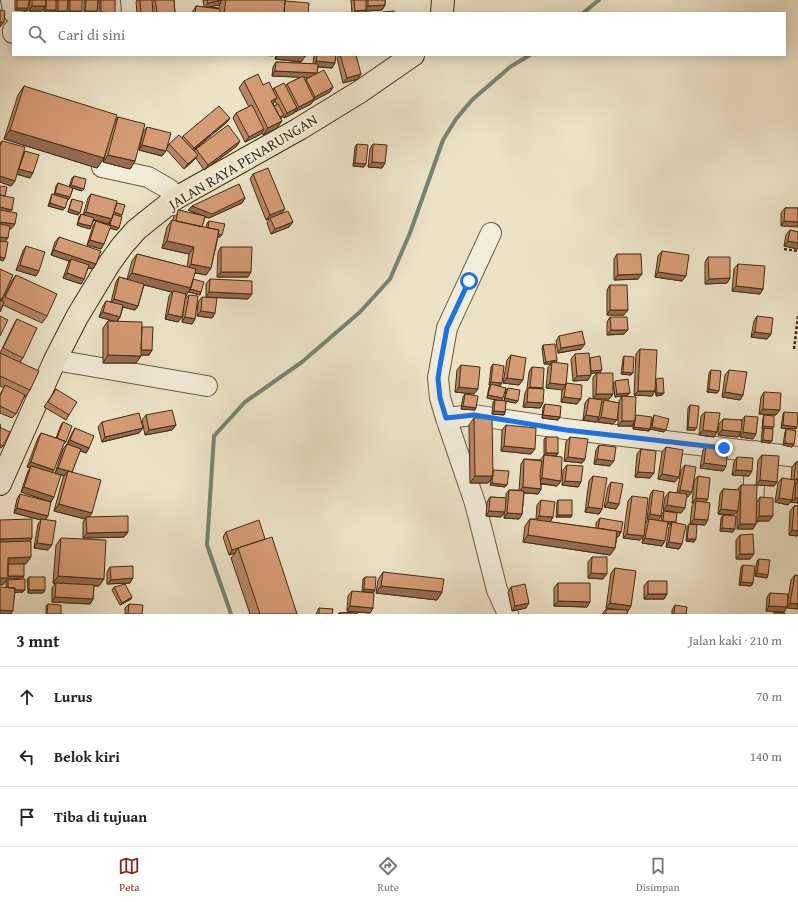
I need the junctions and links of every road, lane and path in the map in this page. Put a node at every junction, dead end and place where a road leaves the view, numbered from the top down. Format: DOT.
graph roads {
  1 [pos="11,0"];
  2 [pos="131,0"];
  3 [pos="443,0"];
  4 [pos="14,12"];
  5 [pos="132,12"];
  6 [pos="442,12"];
  7 [pos="412,56"];
  8 [pos="102,167"];
  9 [pos="176,198"];
  10 [pos="491,233"];
  11 [pos="784,249"];
  12 [pos="798,251"];
  13 [pos="798,316"];
  14 [pos="794,349"];
  15 [pos="55,360"];
  16 [pos="207,386"];
  17 [pos="446,418"];
  18 [pos="755,451"];
  19 [pos="798,457"];
  20 [pos="0,484"];
  21 [pos="753,525"];
  22 [pos="508,614"];
  1 -- 4 [label="street"];
  2 -- 5 [label="street"];
  3 -- 6 [label="main road"];
  7 -- 9 [label="main road, JALAN RAYA PENARUNGAN"];
  8 -- 9 [label="street"];
  9 -- 15 [label="main road, JALAN RAYA PENARUNGAN"];
  10 -- 17 [label="street"];
  11 -- 12 [label="path"];
  13 -- 14 [label="path"];
  15 -- 16 [label="street"];
  15 -- 20 [label="main road, JALAN RAYA PENARUNGAN"];
  17 -- 18 [label="street"];
  17 -- 22 [label="street"];
  18 -- 19 [label="street"];
  18 -- 21 [label="street"];
}
